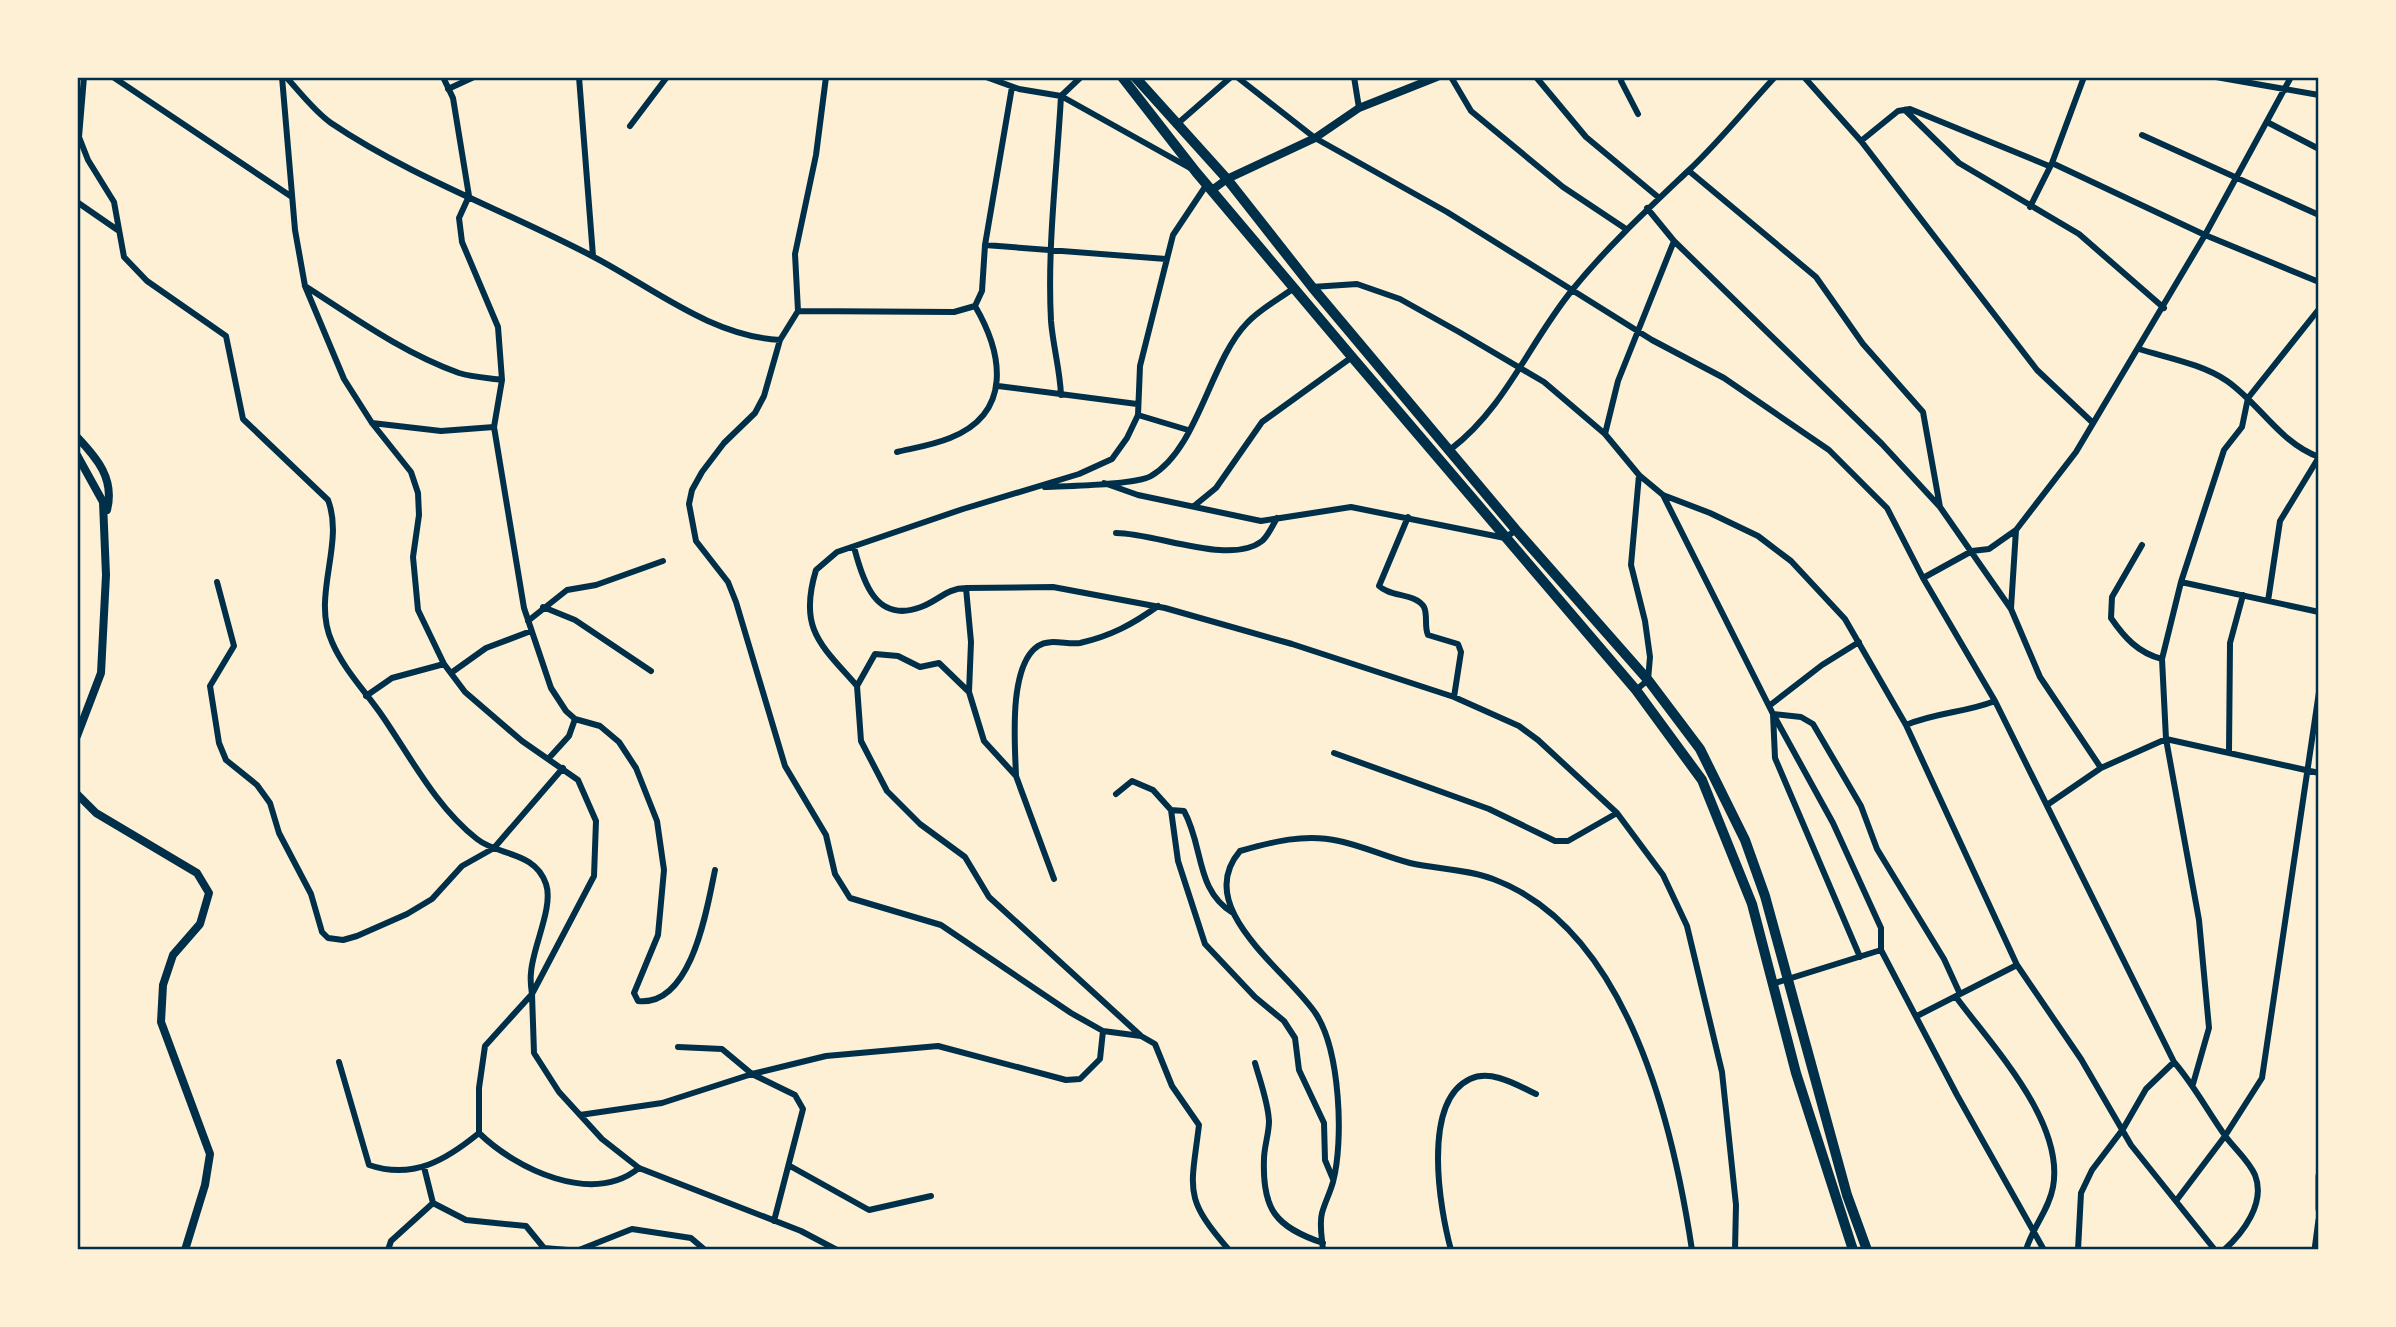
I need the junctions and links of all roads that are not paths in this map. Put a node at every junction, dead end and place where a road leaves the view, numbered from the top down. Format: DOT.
graph roads {
  1 [pos="84,77"];
  2 [pos="113,77"];
  3 [pos="284,77"];
  4 [pos="443,77"];
  5 [pos="474,77"];
  6 [pos="579,77"];
  7 [pos="667,77"];
  8 [pos="826,77"];
  9 [pos="986,77"];
  10 [pos="1081,77"];
  11 [pos="1122,77"];
  12 [pos="1135,77"];
  13 [pos="1231,77"];
  14 [pos="1237,77"];
  15 [pos="1354,77"];
  16 [pos="1437,77"];
  17 [pos="1451,77"];
  18 [pos="1536,77"];
  19 [pos="1622,77"];
  20 [pos="1775,77"];
  21 [pos="1804,77"];
  22 [pos="2084,77"];
  23 [pos="2216,77"];
  24 [pos="2291,77"];
  25 [pos="1012,86"];
  26 [pos="2285,88"];
  27 [pos="449,89"];
  28 [pos="2319,95"];
  29 [pos="1061,96"];
  30 [pos="1359,108"];
  31 [pos="1905,110"];
  32 [pos="1638,114"];
  33 [pos="2267,122"];
  34 [pos="1176,125"];
  35 [pos="629,126"];
  36 [pos="2142,135"];
  37 [pos="1315,138"];
  38 [pos="1861,141"];
  39 [pos="2319,149"];
  40 [pos="2050,164"];
  41 [pos="1689,170"];
  42 [pos="1196,172"];
  43 [pos="2237,178"];
  44 [pos="1227,179"];
  45 [pos="1210,187"];
  46 [pos="470,196"];
  47 [pos="292,197"];
  48 [pos="1658,197"];
  49 [pos="77,202"];
  50 [pos="2030,207"];
  51 [pos="1647,208"];
  52 [pos="2319,215"];
  53 [pos="1626,229"];
  54 [pos="119,231"];
  55 [pos="2205,235"];
  56 [pos="1674,241"];
  57 [pos="985,245"];
  58 [pos="1053,250"];
  59 [pos="593,256"];
  60 [pos="1166,259"];
  61 [pos="2319,282"];
  62 [pos="305,286"];
  63 [pos="1312,287"];
  64 [pos="1294,288"];
  65 [pos="1572,290"];
  66 [pos="975,306"];
  67 [pos="2164,308"];
  68 [pos="2319,309"];
  69 [pos="797,311"];
  70 [pos="1639,330"];
  71 [pos="780,340"];
  72 [pos="2140,349"];
  73 [pos="1352,357"];
  74 [pos="1520,368"];
  75 [pos="502,380"];
  76 [pos="998,386"];
  77 [pos="1061,395"];
  78 [pos="2248,398"];
  79 [pos="1138,404"];
  80 [pos="1138,415"];
  81 [pos="2093,423"];
  82 [pos="372,424"];
  83 [pos="494,427"];
  84 [pos="1188,430"];
  85 [pos="1605,434"];
  86 [pos="77,437"];
  87 [pos="1451,449"];
  88 [pos="897,452"];
  89 [pos="77,454"];
  90 [pos="1639,475"];
  91 [pos="1104,483"];
  92 [pos="1033,488"];
  93 [pos="1662,495"];
  94 [pos="1194,506"];
  95 [pos="1940,507"];
  96 [pos="106,513"];
  97 [pos="1408,517"];
  98 [pos="1277,518"];
  99 [pos="1516,530"];
  100 [pos="2016,530"];
  101 [pos="1116,533"];
  102 [pos="1505,538"];
  103 [pos="2141,545"];
  104 [pos="854,547"];
  105 [pos="1972,551"];
  106 [pos="663,561"];
  107 [pos="1923,578"];
  108 [pos="217,582"];
  109 [pos="2181,582"];
  110 [pos="966,588"];
  111 [pos="2243,595"];
  112 [pos="2268,601"];
  113 [pos="1158,606"];
  114 [pos="543,607"];
  115 [pos="2011,609"];
  116 [pos="2319,612"];
  117 [pos="528,621"];
  118 [pos="531,631"];
  119 [pos="1859,642"];
  120 [pos="2162,659"];
  121 [pos="444,664"];
  122 [pos="651,671"];
  123 [pos="451,673"];
  124 [pos="1648,680"];
  125 [pos="856,686"];
  126 [pos="1636,690"];
  127 [pos="969,692"];
  128 [pos="2319,692"];
  129 [pos="366,696"];
  130 [pos="1454,697"];
  131 [pos="1995,701"];
  132 [pos="1769,706"];
  133 [pos="1773,714"];
  134 [pos="575,719"];
  135 [pos="1906,725"];
  136 [pos="77,736"];
  137 [pos="2166,739"];
  138 [pos="2229,752"];
  139 [pos="1334,753"];
  140 [pos="550,758"];
  141 [pos="563,768"];
  142 [pos="2101,768"];
  143 [pos="2310,769"];
  144 [pos="2319,773"];
  145 [pos="1016,776"];
  146 [pos="77,794"];
  147 [pos="1116,794"];
  148 [pos="2047,805"];
  149 [pos="1171,810"];
  150 [pos="1617,813"];
  151 [pos="494,848"];
  152 [pos="715,870"];
  153 [pos="1054,879"];
  154 [pos="1233,913"];
  155 [pos="1881,950"];
  156 [pos="1860,957"];
  157 [pos="2017,965"];
  158 [pos="1789,981"];
  159 [pos="1772,984"];
  160 [pos="531,994"];
  161 [pos="1958,995"];
  162 [pos="1917,1016"];
  163 [pos="1103,1031"];
  164 [pos="1141,1036"];
  165 [pos="678,1047"];
  166 [pos="339,1062"];
  167 [pos="2174,1062"];
  168 [pos="1255,1063"];
  169 [pos="752,1074"];
  170 [pos="2193,1084"];
  171 [pos="1536,1094"];
  172 [pos="580,1115"];
  173 [pos="2123,1129"];
  174 [pos="479,1133"];
  175 [pos="2225,1136"];
  176 [pos="790,1166"];
  177 [pos="424,1167"];
  178 [pos="639,1168"];
  179 [pos="2319,1175"];
  180 [pos="1334,1181"];
  181 [pos="930,1196"];
  182 [pos="2176,1201"];
  183 [pos="433,1203"];
  184 [pos="2319,1209"];
  185 [pos="2319,1220"];
  186 [pos="774,1221"];
  187 [pos="2034,1234"];
  188 [pos="1323,1247"];
  189 [pos="186,1250"];
  190 [pos="388,1250"];
  191 [pos="568,1250"];
  192 [pos="579,1250"];
  193 [pos="705,1250"];
  194 [pos="837,1250"];
  195 [pos="1228,1250"];
  196 [pos="1451,1250"];
  197 [pos="1692,1250"];
  198 [pos="1735,1250"];
  199 [pos="1853,1250"];
  200 [pos="1867,1250"];
  201 [pos="2026,1250"];
  202 [pos="2044,1250"];
  203 [pos="2078,1250"];
  204 [pos="2215,1250"];
  205 [pos="2224,1250"];
  206 [pos="2315,1250"];
  1 -- 54 [label="street"];
  2 -- 47 [label="street"];
  3 -- 46 [label="street"];
  3 -- 47 [label="street"];
  4 -- 27 [label="street"];
  5 -- 27 [label="street"];
  6 -- 59 [label="street"];
  7 -- 35 [label="street"];
  8 -- 69 [label="street"];
  9 -- 25 [label="street"];
  10 -- 29 [label="street"];
  11 -- 42 [label="main road"];
  12 -- 34 [label="main road"];
  13 -- 34 [label="street"];
  14 -- 37 [label="street"];
  15 -- 30 [label="street"];
  16 -- 30 [label="main road"];
  17 -- 53 [label="street"];
  18 -- 48 [label="street"];
  19 -- 32 [label="street"];
  20 -- 41 [label="street"];
  21 -- 38 [label="street"];
  22 -- 40 [label="street"];
  23 -- 26 [label="street"];
  24 -- 26 [label="street"];
  25 -- 29 [label="street"];
  25 -- 57 [label="street"];
  26 -- 28 [label="street"];
  26 -- 33 [label="street"];
  27 -- 46 [label="street"];
  29 -- 42 [label="street"];
  29 -- 58 [label="street"];
  30 -- 37 [label="main road"];
  31 -- 38 [label="street"];
  31 -- 40 [label="street"];
  31 -- 50 [label="street"];
  33 -- 39 [label="street"];
  33 -- 43 [label="street"];
  34 -- 44 [label="main road"];
  36 -- 43 [label="street"];
  37 -- 44 [label="main road"];
  37 -- 65 [label="street"];
  38 -- 81 [label="street"];
  40 -- 50 [label="street"];
  40 -- 55 [label="street"];
  41 -- 48 [label="street"];
  41 -- 95 [label="street"];
  42 -- 45 [label="main road"];
  43 -- 52 [label="street"];
  43 -- 55 [label="street"];
  44 -- 45 [label="main road"];
  44 -- 63 [label="main road"];
  45 -- 60 [label="street"];
  45 -- 64 [label="main road"];
  46 -- 59 [label="street"];
  46 -- 75 [label="street"];
  47 -- 62 [label="street"];
  48 -- 51 [label="street"];
  49 -- 54 [label="street"];
  50 -- 67 [label="street"];
  51 -- 53 [label="street"];
  51 -- 56 [label="street"];
  53 -- 65 [label="street"];
  54 -- 129 [label="street"];
  55 -- 61 [label="street"];
  55 -- 67 [label="street"];
  56 -- 70 [label="street"];
  56 -- 95 [label="street"];
  57 -- 58 [label="street"];
  57 -- 66 [label="street"];
  58 -- 60 [label="street"];
  58 -- 77 [label="street"];
  59 -- 71 [label="street"];
  60 -- 79 [label="street"];
  62 -- 75 [label="street"];
  62 -- 82 [label="street"];
  63 -- 74 [label="street"];
  63 -- 87 [label="main road"];
  64 -- 73 [label="main road"];
  64 -- 84 [label="street"];
  65 -- 70 [label="street"];
  65 -- 74 [label="street"];
  66 -- 69 [label="street"];
  66 -- 76 [label="street"];
  67 -- 72 [label="street"];
  68 -- 78 [label="street"];
  69 -- 71 [label="street"];
  70 -- 85 [label="street"];
  70 -- 107 [label="street"];
  71 -- 163 [label="street"];
  72 -- 78 [label="street"];
  72 -- 81 [label="street"];
  73 -- 94 [label="street"];
  73 -- 102 [label="main road"];
  74 -- 85 [label="street"];
  74 -- 87 [label="street"];
  75 -- 83 [label="street"];
  76 -- 77 [label="street"];
  76 -- 88 [label="street"];
  77 -- 79 [label="street"];
  78 -- 109 [label="street"];
  78 -- 112 [label="street"];
  79 -- 80 [label="street"];
  80 -- 84 [label="street"];
  80 -- 92 [label="street"];
  81 -- 100 [label="street"];
  82 -- 83 [label="street"];
  82 -- 121 [label="street"];
  83 -- 117 [label="street"];
  84 -- 91 [label="street"];
  85 -- 90 [label="street"];
  86 -- 96 [label="main road"];
  87 -- 99 [label="main road"];
  89 -- 96 [label="main road"];
  90 -- 93 [label="street"];
  90 -- 124 [label="street"];
  91 -- 92 [label="street"];
  91 -- 94 [label="street"];
  92 -- 104 [label="street"];
  93 -- 119 [label="street"];
  93 -- 132 [label="street"];
  94 -- 98 [label="street"];
  95 -- 105 [label="street"];
  96 -- 136 [label="main road"];
  97 -- 98 [label="street"];
  97 -- 102 [label="street"];
  97 -- 130 [label="street"];
  98 -- 101 [label="street"];
  99 -- 102 [label="street"];
  99 -- 124 [label="main road"];
  100 -- 105 [label="street"];
  100 -- 115 [label="street"];
  102 -- 126 [label="main road"];
  103 -- 120 [label="street"];
  104 -- 110 [label="street"];
  104 -- 125 [label="street"];
  105 -- 107 [label="street"];
  105 -- 115 [label="street"];
  106 -- 114 [label="street"];
  107 -- 131 [label="street"];
  108 -- 151 [label="street"];
  109 -- 111 [label="street"];
  109 -- 120 [label="street"];
  110 -- 113 [label="street"];
  110 -- 127 [label="street"];
  111 -- 112 [label="street"];
  111 -- 138 [label="street"];
  112 -- 116 [label="street"];
  113 -- 130 [label="street"];
  113 -- 145 [label="street"];
  114 -- 117 [label="street"];
  114 -- 122 [label="street"];
  115 -- 142 [label="street"];
  117 -- 118 [label="street"];
  118 -- 123 [label="street"];
  118 -- 134 [label="street"];
  119 -- 132 [label="street"];
  119 -- 135 [label="street"];
  120 -- 137 [label="street"];
  121 -- 123 [label="street"];
  121 -- 129 [label="street"];
  123 -- 140 [label="street"];
  124 -- 126 [label="street"];
  124 -- 158 [label="main road"];
  125 -- 127 [label="street"];
  125 -- 164 [label="street"];
  126 -- 159 [label="main road"];
  127 -- 145 [label="street"];
  128 -- 143 [label="street"];
  129 -- 151 [label="street"];
  130 -- 150 [label="street"];
  131 -- 135 [label="street"];
  131 -- 148 [label="street"];
  132 -- 133 [label="street"];
  133 -- 155 [label="street"];
  133 -- 156 [label="street"];
  133 -- 161 [label="street"];
  134 -- 140 [label="street"];
  134 -- 152 [label="street"];
  135 -- 157 [label="street"];
  137 -- 138 [label="street"];
  137 -- 142 [label="street"];
  137 -- 170 [label="street"];
  138 -- 143 [label="street"];
  139 -- 150 [label="street"];
  140 -- 141 [label="street"];
  141 -- 151 [label="street"];
  141 -- 160 [label="street"];
  142 -- 148 [label="street"];
  143 -- 144 [label="street"];
  143 -- 175 [label="street"];
  145 -- 153 [label="street"];
  146 -- 189 [label="main road"];
  147 -- 149 [label="street"];
  148 -- 167 [label="street"];
  149 -- 154 [label="street"];
  149 -- 180 [label="street"];
  150 -- 198 [label="street"];
  151 -- 160 [label="street"];
  154 -- 180 [label="street"];
  154 -- 197 [label="street"];
  155 -- 156 [label="street"];
  155 -- 162 [label="street"];
  156 -- 158 [label="street"];
  157 -- 161 [label="street"];
  157 -- 173 [label="street"];
  158 -- 159 [label="street"];
  158 -- 200 [label="main road"];
  159 -- 199 [label="main road"];
  160 -- 172 [label="street"];
  160 -- 174 [label="street"];
  161 -- 162 [label="street"];
  161 -- 187 [label="street"];
  162 -- 187 [label="street"];
  163 -- 164 [label="street"];
  163 -- 169 [label="street"];
  164 -- 195 [label="street"];
  165 -- 169 [label="street"];
  166 -- 177 [label="street"];
  167 -- 170 [label="street"];
  167 -- 173 [label="street"];
  168 -- 188 [label="street"];
  169 -- 172 [label="street"];
  169 -- 176 [label="street"];
  170 -- 175 [label="street"];
  171 -- 196 [label="street"];
  172 -- 178 [label="street"];
  173 -- 182 [label="street"];
  173 -- 203 [label="street"];
  174 -- 177 [label="street"];
  174 -- 178 [label="street"];
  175 -- 182 [label="street"];
  175 -- 205 [label="street"];
  176 -- 181 [label="street"];
  176 -- 186 [label="street"];
  177 -- 183 [label="street"];
  178 -- 186 [label="street"];
  179 -- 184 [label="street"];
  180 -- 188 [label="street"];
  182 -- 204 [label="street"];
  183 -- 190 [label="street"];
  183 -- 191 [label="street"];
  185 -- 206 [label="street"];
  186 -- 194 [label="street"];
  187 -- 201 [label="street"];
  187 -- 202 [label="street"];
  192 -- 193 [label="street"];
}
